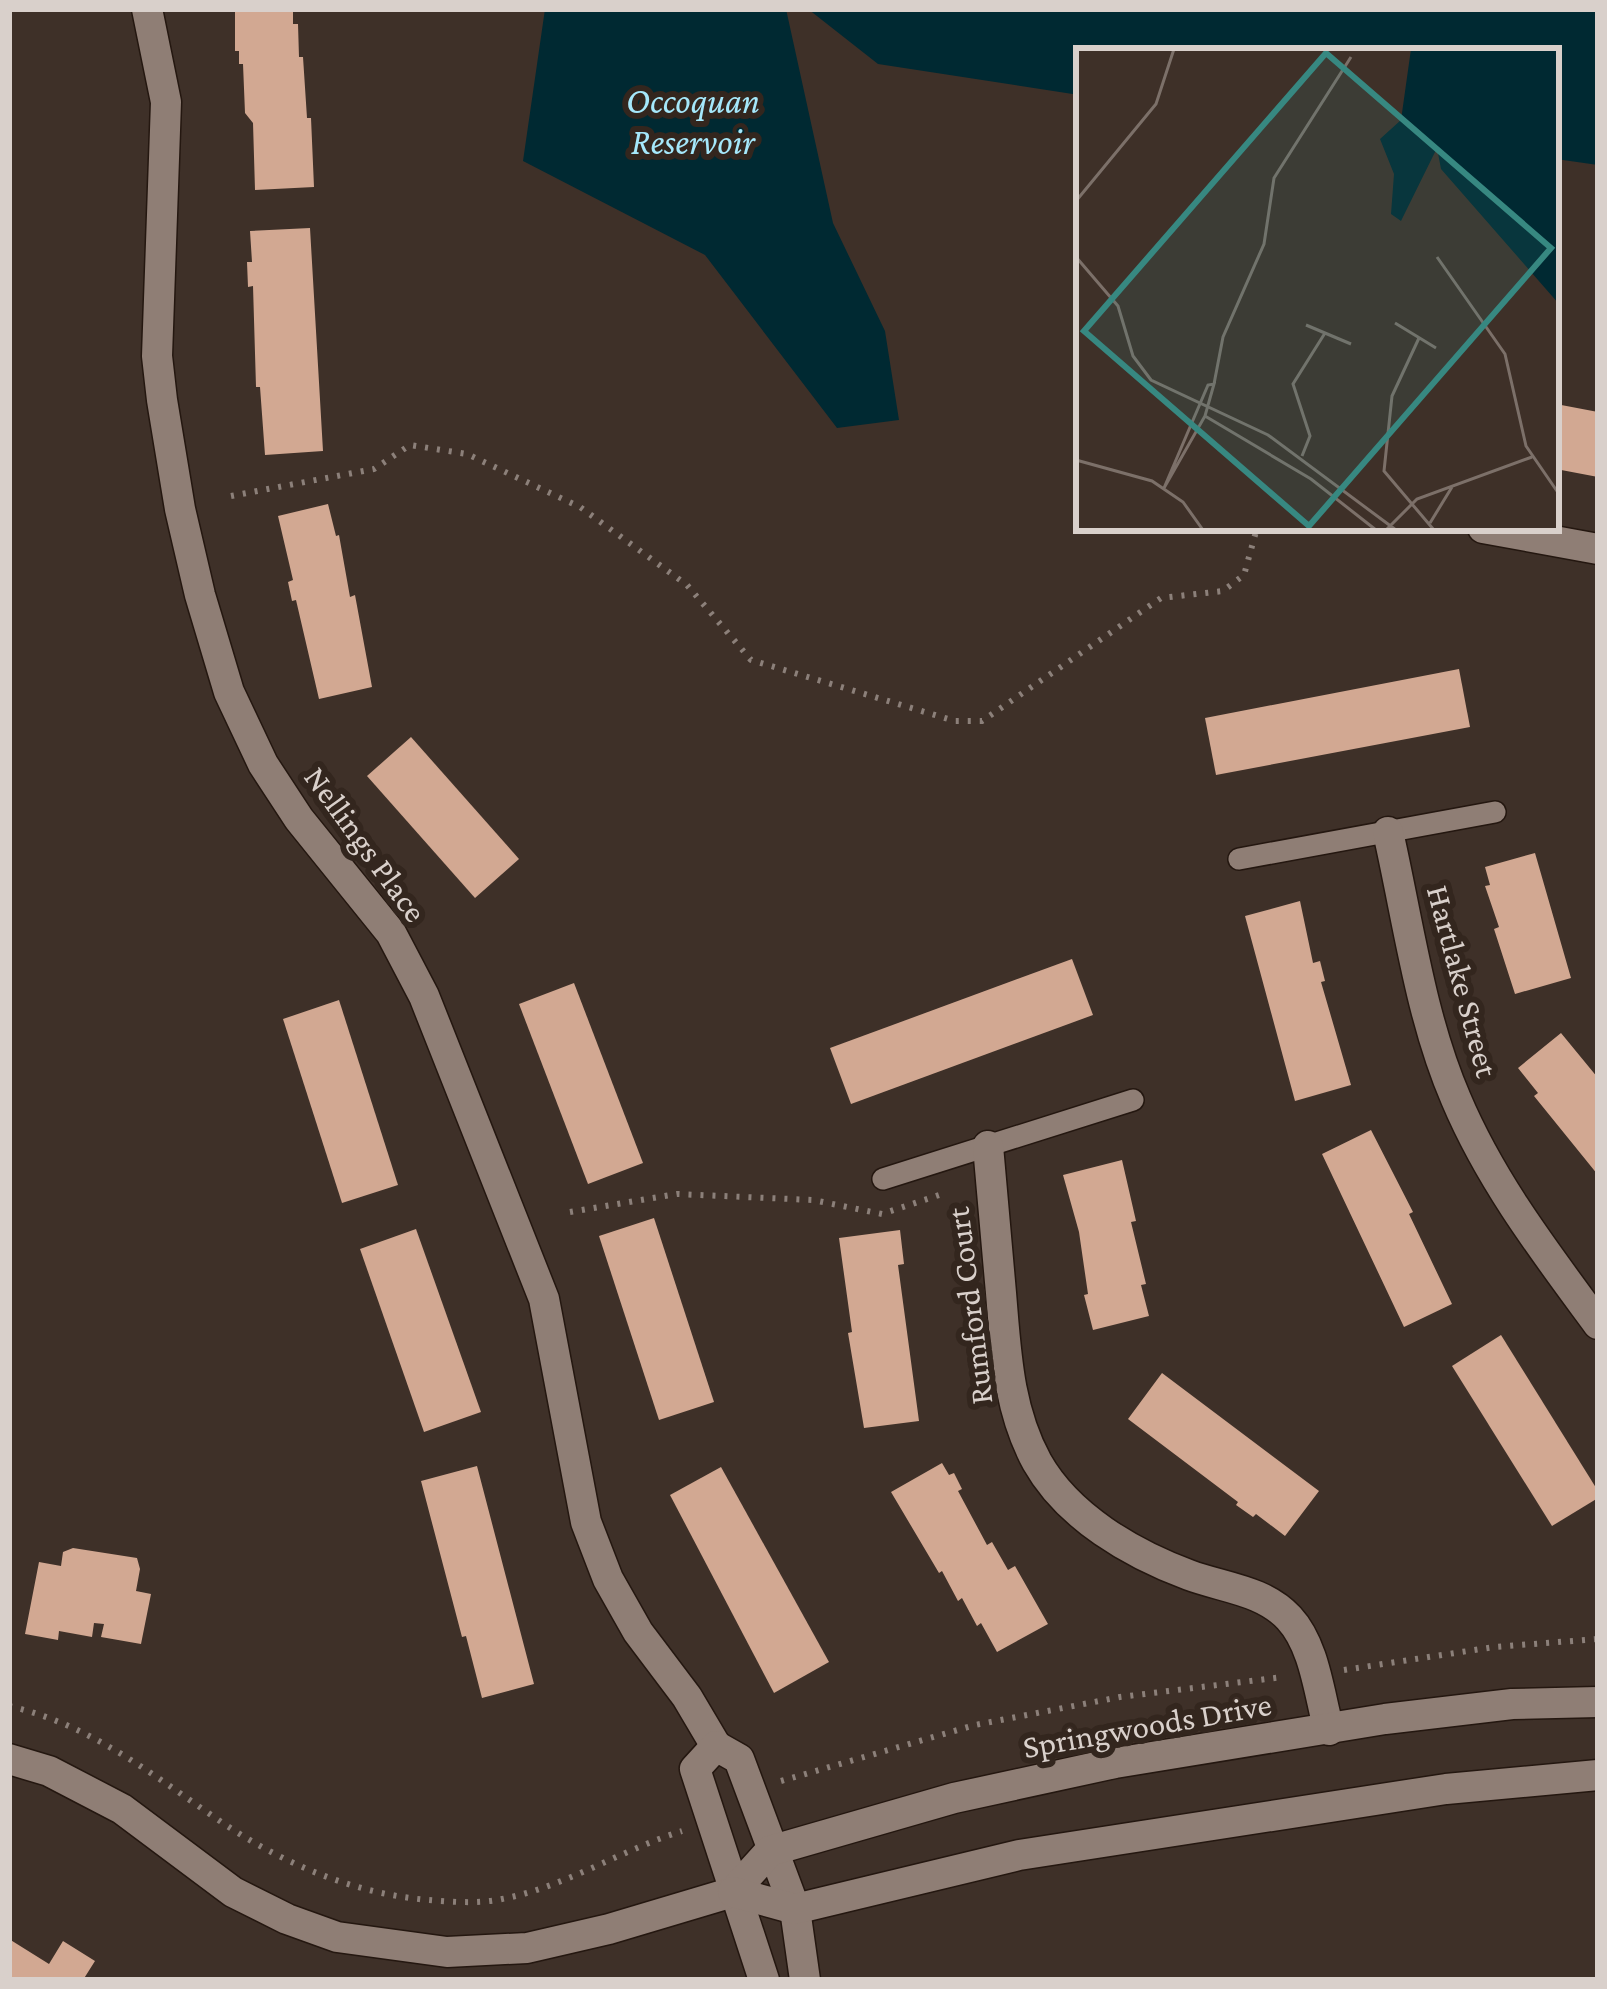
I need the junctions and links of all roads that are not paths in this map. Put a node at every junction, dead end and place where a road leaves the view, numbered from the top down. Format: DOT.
graph roads {
  1 [pos="147,9"];
  2 [pos="1499,531"];
  3 [pos="1598,549"];
  4 [pos="1495,812"];
  5 [pos="1388,832"];
  6 [pos="1239,859"];
  7 [pos="1133,1100"];
  8 [pos="988,1146"];
  9 [pos="883,1179"];
  10 [pos="1598,1324"];
  11 [pos="1598,1702"];
  12 [pos="1329,1730"];
  13 [pos="716,1746"];
  14 [pos="9,1759"];
  15 [pos="1598,1774"];
  16 [pos="770,1851"];
  17 [pos="733,1892"];
  18 [pos="795,1910"];
  19 [pos="764,1980"];
  20 [pos="805,1980"];
  1 -- 13 [label="street, Nellings Place"];
  2 -- 3 [label="street"];
  4 -- 5 [label="lane"];
  5 -- 6 [label="lane"];
  5 -- 10 [label="street, Hartlake Street"];
  7 -- 8 [label="lane"];
  8 -- 9 [label="lane"];
  8 -- 12 [label="street, Rumford Court"];
  11 -- 12 [label="street, Springwoods Drive"];
  12 -- 16 [label="street, Springwoods Drive"];
  13 -- 16 [label="street, Nellings Place"];
  13 -- 17 [label="street"];
  14 -- 17 [label="street"];
  15 -- 18 [label="street"];
  16 -- 17 [label="street, Springwoods Drive"];
  16 -- 18 [label="street, Nellings Place"];
  17 -- 18 [label="street"];
  17 -- 19 [label="street"];
  18 -- 20 [label="street, Nellings Place"];
}
